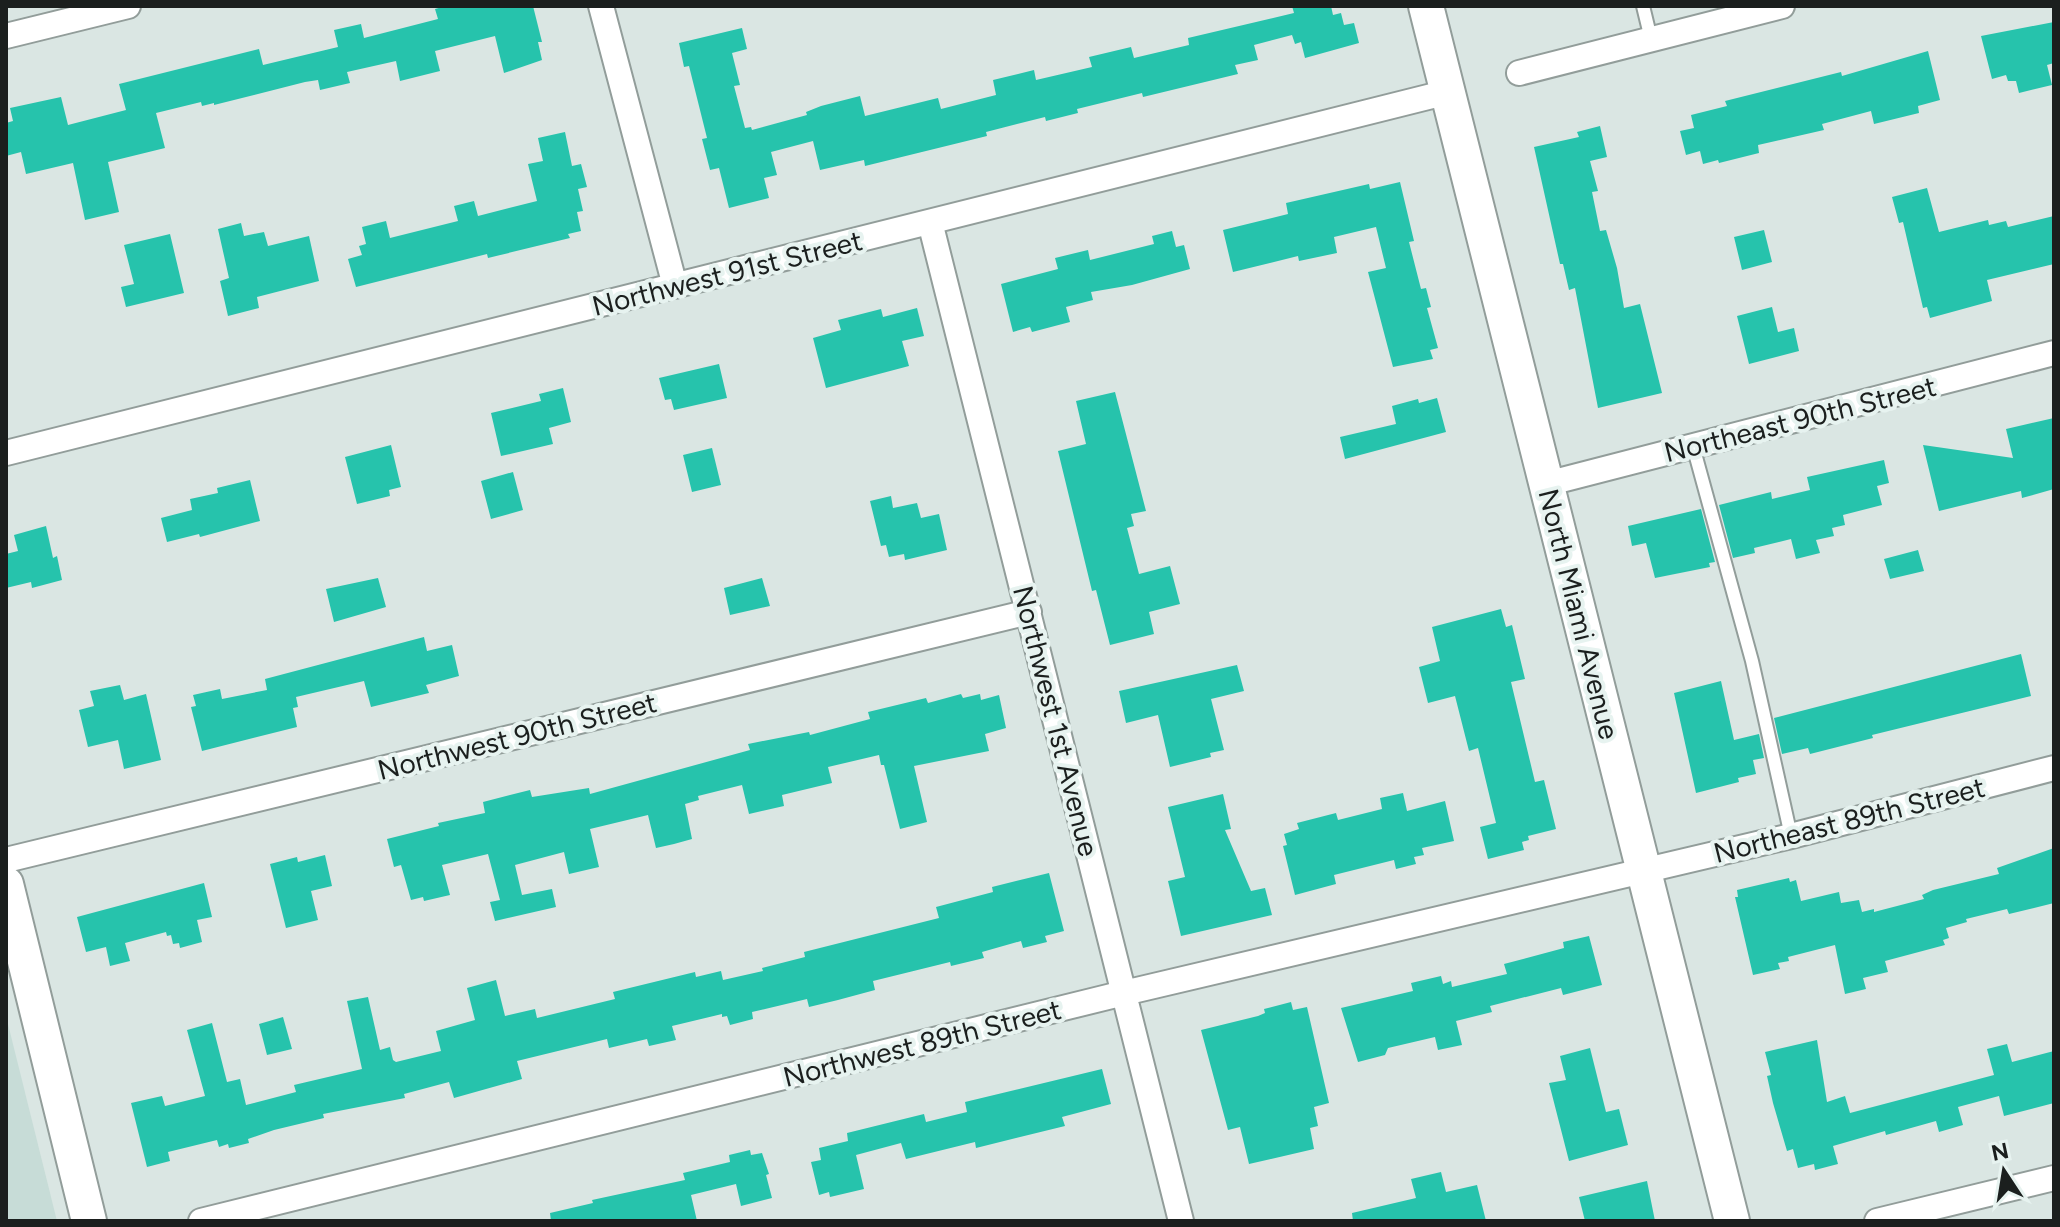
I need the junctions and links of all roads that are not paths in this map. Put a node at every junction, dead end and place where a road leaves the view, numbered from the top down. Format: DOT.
graph roads {
  1 [pos="128,6"];
  2 [pos="601,6"];
  3 [pos="1426,6"];
  4 [pos="1643,6"];
  5 [pos="1782,6"];
  6 [pos="6,36"];
  7 [pos="1651,39"];
  8 [pos="1519,73"];
  9 [pos="1448,92"];
  10 [pos="930,222"];
  11 [pos="675,286"];
  12 [pos="2054,353"];
  13 [pos="1693,446"];
  14 [pos="6,453"];
  15 [pos="1546,484"];
  16 [pos="1029,612"];
  17 [pos="2054,768"];
  18 [pos="1791,836"];
  19 [pos="6,860"];
  20 [pos="1643,871"];
  21 [pos="6,884"];
  22 [pos="1124,993"];
  23 [pos="2054,1178"];
  24 [pos="89,1221"];
  25 [pos="201,1221"];
  26 [pos="1181,1221"];
  27 [pos="1732,1221"];
  28 [pos="1877,1221"];
  1 -- 6 [label="street"];
  2 -- 11 [label="street"];
  3 -- 9 [label="main road, North Miami Avenue"];
  4 -- 7 [label="lane"];
  5 -- 7 [label="street"];
  7 -- 8 [label="street"];
  9 -- 10 [label="street, Northwest 91st Street"];
  9 -- 15 [label="main road, North Miami Avenue"];
  10 -- 11 [label="street, Northwest 91st Street"];
  10 -- 16 [label="street, Northwest 1st Avenue"];
  11 -- 14 [label="street, Northwest 91st Street"];
  12 -- 13 [label="street, Northeast 90th Street"];
  13 -- 15 [label="street, Northeast 90th Street"];
  13 -- 18 [label="lane"];
  15 -- 20 [label="main road, North Miami Avenue"];
  16 -- 19 [label="street, Northwest 90th Street"];
  16 -- 22 [label="street, Northwest 1st Avenue"];
  17 -- 18 [label="street, Northeast 89th Street"];
  18 -- 20 [label="street, Northeast 89th Street"];
  20 -- 22 [label="street, Northwest 89th Street"];
  20 -- 27 [label="main road, North Miami Avenue"];
  21 -- 24 [label="main road"];
  22 -- 25 [label="street, Northwest 89th Street"];
  22 -- 26 [label="street, Northwest 1st Avenue"];
  23 -- 28 [label="street"];
}
